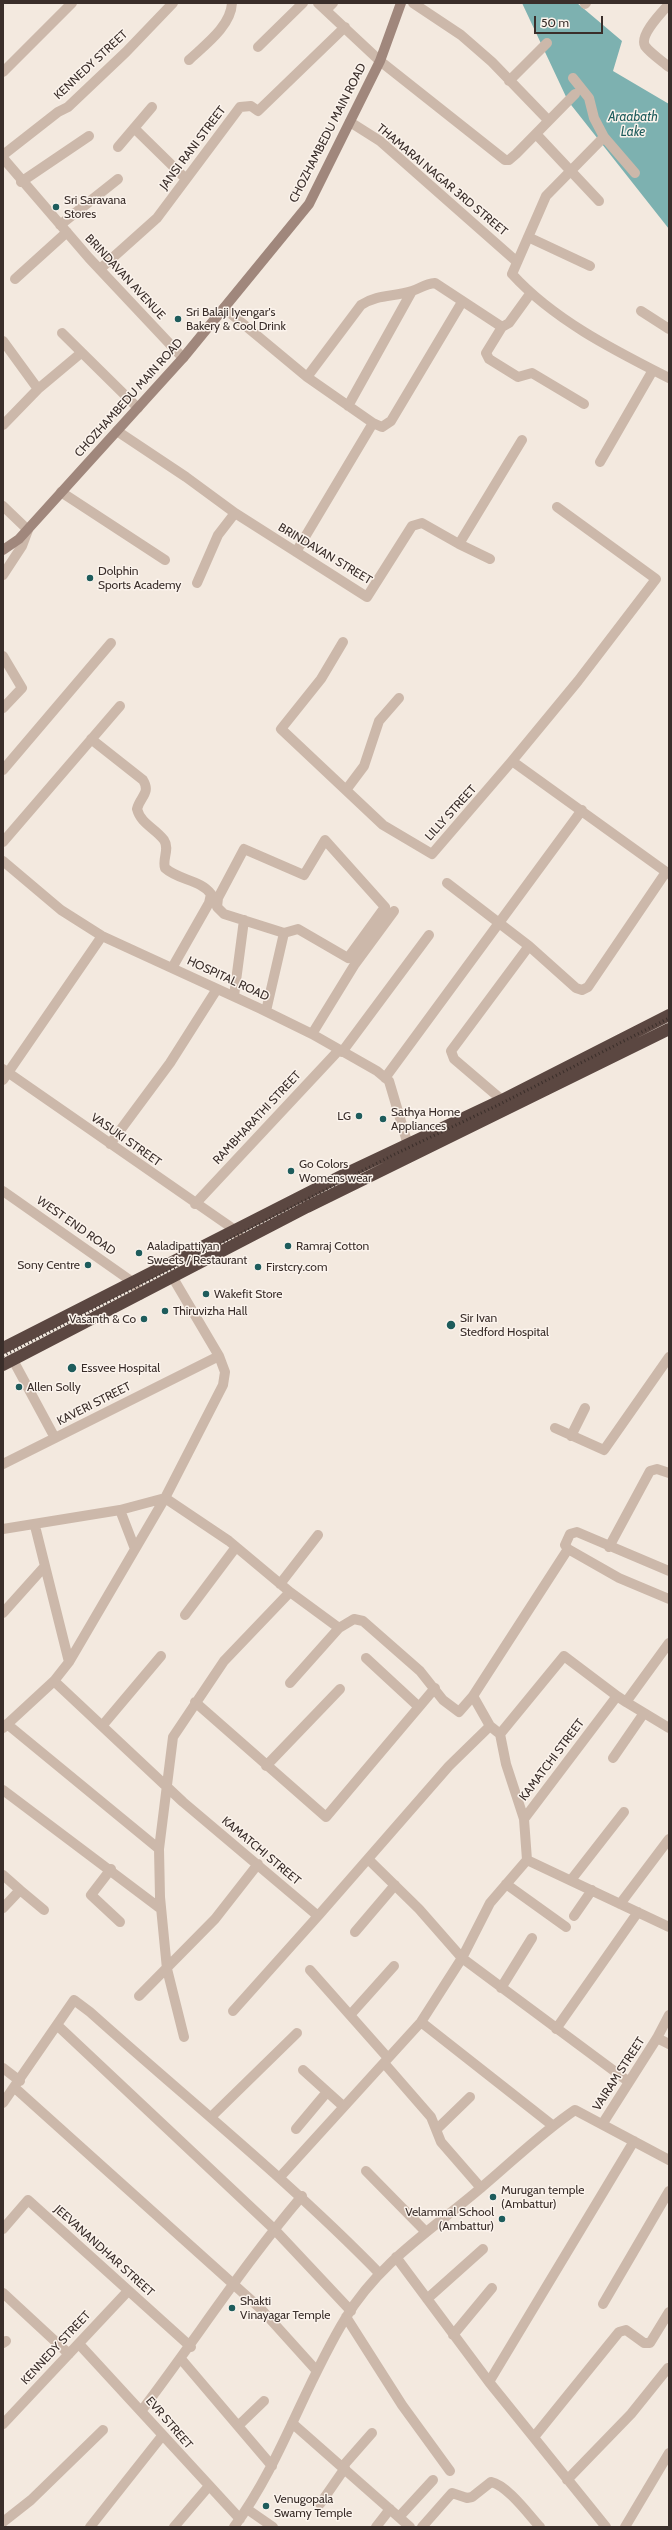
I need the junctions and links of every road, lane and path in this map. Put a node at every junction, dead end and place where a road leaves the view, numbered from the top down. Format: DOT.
graph roads {
  1 [pos="72,3"];
  2 [pos="173,3"];
  3 [pos="232,3"];
  4 [pos="303,3"];
  5 [pos="318,3"];
  6 [pos="401,3"];
  7 [pos="413,3"];
  8 [pos="669,4"];
  9 [pos="330,7"];
  10 [pos="345,27"];
  11 [pos="547,43"];
  12 [pos="258,47"];
  13 [pos="190,60"];
  14 [pos="380,61"];
  15 [pos="669,67"];
  16 [pos="3,72"];
  17 [pos="573,78"];
  18 [pos="509,81"];
  19 [pos="574,94"];
  20 [pos="152,108"];
  21 [pos="548,120"];
  22 [pos="350,122"];
  23 [pos="134,128"];
  24 [pos="536,134"];
  25 [pos="89,136"];
  26 [pos="604,137"];
  27 [pos="118,147"];
  28 [pos="3,156"];
  29 [pos="571,169"];
  30 [pos="635,173"];
  31 [pos="118,179"];
  32 [pos="186,179"];
  33 [pos="21,182"];
  34 [pos="599,201"];
  35 [pos="63,228"];
  36 [pos="528,237"];
  37 [pos="516,261"];
  38 [pos="590,266"];
  39 [pos="100,269"];
  40 [pos="15,278"];
  41 [pos="412,291"];
  42 [pos="530,294"];
  43 [pos="462,302"];
  44 [pos="224,308"];
  45 [pos="641,311"];
  46 [pos="502,327"];
  47 [pos="669,329"];
  48 [pos="62,333"];
  49 [pos="3,341"];
  50 [pos="81,354"];
  51 [pos="183,358"];
  52 [pos="653,370"];
  53 [pos="307,377"];
  54 [pos="669,378"];
  55 [pos="38,389"];
  56 [pos="584,404"];
  57 [pos="348,406"];
  58 [pos="138,408"];
  59 [pos="373,424"];
  60 [pos="3,425"];
  61 [pos="117,431"];
  62 [pos="522,440"];
  63 [pos="600,462"];
  64 [pos="61,492"];
  65 [pos="3,506"];
  66 [pos="557,507"];
  67 [pos="235,513"];
  68 [pos="28,530"];
  69 [pos="459,544"];
  70 [pos="3,550"];
  71 [pos="296,552"];
  72 [pos="490,559"];
  73 [pos="165,560"];
  74 [pos="3,575"];
  75 [pos="197,583"];
  76 [pos="343,642"];
  77 [pos="111,643"];
  78 [pos="3,656"];
  79 [pos="399,698"];
  80 [pos="120,706"];
  81 [pos="3,708"];
  82 [pos="91,739"];
  83 [pos="512,761"];
  84 [pos="3,770"];
  85 [pos="346,790"];
  86 [pos="582,810"];
  87 [pos="3,842"];
  88 [pos="4,864"];
  89 [pos="668,873"];
  90 [pos="447,883"];
  91 [pos="394,911"];
  92 [pos="244,920"];
  93 [pos="500,924"];
  94 [pos="284,933"];
  95 [pos="429,935"];
  96 [pos="102,936"];
  97 [pos="529,946"];
  98 [pos="172,968"];
  99 [pos="218,989"];
  100 [pos="234,996"];
  101 [pos="266,1011"];
  102 [pos="669,1014"];
  103 [pos="669,1029"];
  104 [pos="312,1034"];
  105 [pos="341,1051"];
  106 [pos="5,1074"];
  107 [pos="385,1078"];
  108 [pos="502,1100"];
  109 [pos="110,1144"];
  110 [pos="408,1145"];
  111 [pos="5,1194"];
  112 [pos="195,1204"];
  113 [pos="235,1230"];
  114 [pos="242,1242"];
  115 [pos="173,1278"];
  116 [pos="134,1282"];
  117 [pos="140,1295"];
  118 [pos="3,1348"];
  119 [pos="219,1356"];
  120 [pos="669,1357"];
  121 [pos="8,1363"];
  122 [pos="585,1408"];
  123 [pos="555,1428"];
  124 [pos="572,1436"];
  125 [pos="55,1438"];
  126 [pos="3,1464"];
  127 [pos="669,1473"];
  128 [pos="165,1498"];
  129 [pos="120,1510"];
  130 [pos="35,1526"];
  131 [pos="3,1529"];
  132 [pos="318,1535"];
  133 [pos="609,1547"];
  134 [pos="236,1548"];
  135 [pos="135,1549"];
  136 [pos="568,1550"];
  137 [pos="45,1566"];
  138 [pos="669,1571"];
  139 [pos="280,1584"];
  140 [pos="290,1592"];
  141 [pos="669,1599"];
  142 [pos="3,1613"];
  143 [pos="186,1615"];
  144 [pos="339,1628"];
  145 [pos="669,1644"];
  146 [pos="161,1656"];
  147 [pos="366,1658"];
  148 [pos="69,1662"];
  149 [pos="54,1681"];
  150 [pos="290,1683"];
  151 [pos="435,1688"];
  152 [pos="340,1689"];
  153 [pos="473,1696"];
  154 [pos="622,1699"];
  155 [pos="195,1702"];
  156 [pos="419,1707"];
  157 [pos="644,1713"];
  158 [pos="5,1726"];
  159 [pos="102,1726"];
  160 [pos="490,1726"];
  161 [pos="669,1728"];
  162 [pos="500,1734"];
  163 [pos="613,1758"];
  164 [pos="266,1766"];
  165 [pos="168,1788"];
  166 [pos="3,1790"];
  167 [pos="624,1812"];
  168 [pos="524,1819"];
  169 [pos="669,1840"];
  170 [pos="159,1849"];
  171 [pos="368,1859"];
  172 [pos="527,1860"];
  173 [pos="258,1864"];
  174 [pos="111,1869"];
  175 [pos="3,1875"];
  176 [pos="571,1880"];
  177 [pos="506,1884"];
  178 [pos="395,1885"];
  179 [pos="20,1890"];
  180 [pos="592,1890"];
  181 [pos="620,1904"];
  182 [pos="3,1908"];
  183 [pos="161,1909"];
  184 [pos="44,1910"];
  185 [pos="638,1912"];
  186 [pos="318,1916"];
  187 [pos="574,1916"];
  188 [pos="120,1922"];
  189 [pos="566,1927"];
  190 [pos="669,1927"];
  191 [pos="355,1932"];
  192 [pos="532,1938"];
  193 [pos="462,1958"];
  194 [pos="394,1966"];
  195 [pos="168,1969"];
  196 [pos="310,1970"];
  197 [pos="501,1988"];
  198 [pos="139,1996"];
  199 [pos="232,2011"];
  200 [pos="351,2014"];
  201 [pos="669,2015"];
  202 [pos="421,2022"];
  203 [pos="57,2025"];
  204 [pos="556,2029"];
  205 [pos="297,2033"];
  206 [pos="184,2037"];
  207 [pos="657,2038"];
  208 [pos="669,2044"];
  209 [pos="386,2061"];
  210 [pos="3,2068"];
  211 [pos="303,2070"];
  212 [pos="629,2082"];
  213 [pos="17,2084"];
  214 [pos="327,2092"];
  215 [pos="470,2097"];
  216 [pos="3,2103"];
  217 [pos="343,2106"];
  218 [pos="211,2117"];
  219 [pos="603,2123"];
  220 [pos="552,2126"];
  221 [pos="296,2129"];
  222 [pos="437,2129"];
  223 [pos="634,2141"];
  224 [pos="669,2160"];
  225 [pos="366,2170"];
  226 [pos="280,2177"];
  227 [pos="481,2188"];
  228 [pos="669,2191"];
  229 [pos="302,2196"];
  230 [pos="3,2229"];
  231 [pos="274,2229"];
  232 [pos="425,2231"];
  233 [pos="483,2250"];
  234 [pos="396,2257"];
  235 [pos="379,2273"];
  236 [pos="233,2283"];
  237 [pos="492,2288"];
  238 [pos="128,2291"];
  239 [pos="3,2293"];
  240 [pos="427,2299"];
  241 [pos="603,2304"];
  242 [pos="669,2312"];
  243 [pos="348,2314"];
  244 [pos="453,2335"];
  245 [pos="79,2344"];
  246 [pos="191,2347"];
  247 [pos="69,2354"];
  248 [pos="181,2359"];
  249 [pos="668,2368"];
  250 [pos="316,2370"];
  251 [pos="489,2382"];
  252 [pos="264,2401"];
  253 [pos="142,2410"];
  254 [pos="292,2423"];
  255 [pos="3,2424"];
  256 [pos="238,2426"];
  257 [pos="102,2430"];
  258 [pos="372,2433"];
  259 [pos="162,2436"];
  260 [pos="534,2437"];
  261 [pos="669,2453"];
  262 [pos="272,2466"];
  263 [pos="344,2467"];
  264 [pos="450,2470"];
  265 [pos="432,2480"];
  266 [pos="567,2480"];
  267 [pos="209,2486"];
  268 [pos="320,2504"];
  269 [pos="246,2509"];
  270 [pos="390,2509"];
  271 [pos="3,2522"];
  272 [pos="237,2523"];
  273 [pos="403,2523"];
  274 [pos="90,2527"];
  275 [pos="174,2527"];
  276 [pos="273,2527"];
  277 [pos="376,2527"];
  278 [pos="422,2527"];
  279 [pos="540,2527"];
  280 [pos="606,2527"];
  281 [pos="625,2527"];
  1 -- 16 [label="street"];
  2 -- 28 [label="street, KENNEDY STREET"];
  3 -- 13 [label="street"];
  4 -- 12 [label="street"];
  5 -- 9 [label="street"];
  6 -- 14 [label="street, CHOZHAMBEDU MAIN ROAD"];
  7 -- 18 [label="street"];
  8 -- 15 [label="street"];
  9 -- 10 [label="street"];
  10 -- 14 [label="street"];
  10 -- 32 [label="street, JANSI RANI STREET"];
  11 -- 18 [label="street"];
  14 -- 22 [label="street, CHOZHAMBEDU MAIN ROAD"];
  14 -- 24 [label="street"];
  17 -- 26 [label="street"];
  18 -- 21 [label="street"];
  19 -- 21 [label="street"];
  20 -- 23 [label="street"];
  21 -- 24 [label="street"];
  22 -- 37 [label="street, THAMARAI NAGAR 3RD STREET"];
  22 -- 44 [label="street, CHOZHAMBEDU MAIN ROAD"];
  23 -- 27 [label="street"];
  23 -- 32 [label="street"];
  24 -- 29 [label="street"];
  25 -- 33 [label="street"];
  26 -- 29 [label="street"];
  26 -- 30 [label="street"];
  28 -- 33 [label="street, BRINDAVAN AVENUE"];
  29 -- 34 [label="street"];
  29 -- 36 [label="street"];
  31 -- 35 [label="street"];
  32 -- 39 [label="street, JANSI RANI STREET"];
  33 -- 35 [label="street, BRINDAVAN AVENUE"];
  35 -- 39 [label="street, BRINDAVAN AVENUE"];
  35 -- 40 [label="street"];
  36 -- 37 [label="street"];
  36 -- 38 [label="street"];
  37 -- 42 [label="street"];
  39 -- 51 [label="street, BRINDAVAN AVENUE"];
  41 -- 43 [label="street"];
  41 -- 53 [label="street"];
  41 -- 57 [label="street"];
  42 -- 46 [label="street"];
  42 -- 52 [label="street"];
  43 -- 46 [label="street"];
  43 -- 59 [label="street"];
  44 -- 51 [label="street, CHOZHAMBEDU MAIN ROAD"];
  44 -- 53 [label="street"];
  45 -- 47 [label="street"];
  46 -- 56 [label="street"];
  48 -- 50 [label="street"];
  49 -- 55 [label="street"];
  50 -- 55 [label="street"];
  50 -- 58 [label="street"];
  51 -- 58 [label="street, CHOZHAMBEDU MAIN ROAD"];
  52 -- 54 [label="street"];
  52 -- 63 [label="street"];
  53 -- 57 [label="street"];
  55 -- 60 [label="street"];
  57 -- 59 [label="street"];
  58 -- 61 [label="street, CHOZHAMBEDU MAIN ROAD"];
  59 -- 71 [label="street"];
  61 -- 64 [label="street, CHOZHAMBEDU MAIN ROAD"];
  61 -- 67 [label="street, BRINDAVAN STREET"];
  62 -- 69 [label="street"];
  64 -- 68 [label="street, CHOZHAMBEDU MAIN ROAD"];
  64 -- 73 [label="street"];
  65 -- 68 [label="street"];
  66 -- 83 [label="street"];
  67 -- 71 [label="street, BRINDAVAN STREET"];
  67 -- 75 [label="street"];
  68 -- 70 [label="street, CHOZHAMBEDU MAIN ROAD"];
  68 -- 74 [label="street"];
  69 -- 71 [label="street, BRINDAVAN STREET"];
  69 -- 72 [label="street"];
  76 -- 85 [label="street, LILLY STREET"];
  77 -- 84 [label="street"];
  78 -- 81 [label="street"];
  79 -- 85 [label="street"];
  80 -- 82 [label="street"];
  82 -- 87 [label="street"];
  82 -- 98 [label="street"];
  83 -- 85 [label="street, LILLY STREET"];
  83 -- 86 [label="street"];
  86 -- 89 [label="street"];
  86 -- 93 [label="street"];
  88 -- 96 [label="street, HOSPITAL ROAD"];
  89 -- 97 [label="street"];
  90 -- 93 [label="street"];
  91 -- 104 [label="street"];
  92 -- 94 [label="street"];
  92 -- 94 [label="street"];
  92 -- 100 [label="street"];
  93 -- 97 [label="street"];
  93 -- 107 [label="street"];
  94 -- 101 [label="street"];
  95 -- 105 [label="street, RAMBHARATHI STREET"];
  96 -- 98 [label="street, HOSPITAL ROAD"];
  96 -- 106 [label="street"];
  97 -- 108 [label="street"];
  98 -- 99 [label="street, HOSPITAL ROAD"];
  99 -- 100 [label="street, HOSPITAL ROAD"];
  99 -- 109 [label="street"];
  100 -- 101 [label="street, HOSPITAL ROAD"];
  101 -- 104 [label="street, HOSPITAL ROAD"];
  102 -- 108 [label="highway"];
  103 -- 114 [label="highway"];
  104 -- 105 [label="street, HOSPITAL ROAD"];
  105 -- 107 [label="street, HOSPITAL ROAD"];
  105 -- 112 [label="street, RAMBHARATHI STREET"];
  106 -- 109 [label="street, VASUKI STREET"];
  107 -- 110 [label="street, HOSPITAL ROAD"];
  108 -- 110 [label="highway"];
  109 -- 112 [label="street, VASUKI STREET"];
  110 -- 113 [label="highway"];
  111 -- 116 [label="street, WEST END ROAD"];
  112 -- 113 [label="street, VASUKI STREET"];
  113 -- 114 [label="street"];
  113 -- 116 [label="highway"];
  114 -- 115 [label="highway"];
  115 -- 117 [label="highway"];
  115 -- 119 [label="street"];
  116 -- 117 [label="street"];
  116 -- 118 [label="highway"];
  117 -- 121 [label="highway"];
  119 -- 125 [label="street, KAVERI STREET"];
  119 -- 128 [label="street"];
  120 -- 124 [label="street"];
  121 -- 125 [label="street"];
  122 -- 124 [label="street"];
  123 -- 124 [label="street"];
  125 -- 126 [label="street, KAVERI STREET"];
  127 -- 133 [label="street"];
  128 -- 129 [label="street"];
  128 -- 134 [label="street"];
  128 -- 135 [label="street"];
  129 -- 130 [label="street"];
  129 -- 135 [label="street"];
  130 -- 131 [label="street"];
  130 -- 137 [label="street"];
  132 -- 139 [label="street"];
  133 -- 136 [label="street"];
  133 -- 138 [label="street"];
  134 -- 139 [label="street"];
  134 -- 143 [label="street"];
  135 -- 148 [label="street"];
  136 -- 141 [label="street"];
  136 -- 153 [label="street"];
  137 -- 142 [label="street"];
  137 -- 148 [label="street"];
  139 -- 140 [label="street"];
  140 -- 144 [label="street"];
  140 -- 155 [label="street"];
  144 -- 150 [label="street"];
  144 -- 151 [label="street"];
  145 -- 154 [label="street, KAMATCHI STREET"];
  146 -- 159 [label="street"];
  147 -- 156 [label="street"];
  148 -- 149 [label="street"];
  149 -- 158 [label="street"];
  149 -- 159 [label="street, KAMATCHI STREET"];
  151 -- 153 [label="street"];
  151 -- 156 [label="street"];
  152 -- 164 [label="street"];
  153 -- 160 [label="street"];
  154 -- 157 [label="street"];
  154 -- 162 [label="street"];
  154 -- 168 [label="street, KAMATCHI STREET"];
  155 -- 164 [label="street"];
  155 -- 165 [label="street"];
  156 -- 164 [label="street"];
  157 -- 161 [label="street"];
  157 -- 163 [label="street"];
  158 -- 170 [label="street"];
  159 -- 165 [label="street, KAMATCHI STREET"];
  160 -- 162 [label="street"];
  160 -- 171 [label="street"];
  162 -- 168 [label="street, KAMATCHI STREET"];
  165 -- 170 [label="street"];
  165 -- 173 [label="street, KAMATCHI STREET"];
  166 -- 174 [label="street"];
  167 -- 176 [label="street"];
  168 -- 172 [label="street"];
  169 -- 181 [label="street"];
  170 -- 183 [label="street"];
  171 -- 178 [label="street"];
  171 -- 186 [label="street"];
  172 -- 176 [label="street"];
  172 -- 177 [label="street"];
  173 -- 186 [label="street, KAMATCHI STREET"];
  173 -- 195 [label="street"];
  174 -- 183 [label="street"];
  174 -- 188 [label="street"];
  175 -- 179 [label="street"];
  176 -- 180 [label="street"];
  177 -- 189 [label="street"];
  177 -- 193 [label="street"];
  178 -- 191 [label="street"];
  178 -- 193 [label="street"];
  179 -- 182 [label="street"];
  179 -- 184 [label="street"];
  180 -- 181 [label="street"];
  180 -- 187 [label="street"];
  181 -- 185 [label="street"];
  183 -- 195 [label="street"];
  185 -- 190 [label="street"];
  185 -- 204 [label="street"];
  186 -- 199 [label="street"];
  192 -- 197 [label="street"];
  193 -- 197 [label="street"];
  193 -- 202 [label="street"];
  194 -- 200 [label="street"];
  195 -- 198 [label="street"];
  195 -- 206 [label="street"];
  196 -- 200 [label="street"];
  197 -- 204 [label="street"];
  200 -- 209 [label="street"];
  201 -- 207 [label="street, VAIRAM STREET"];
  202 -- 209 [label="street"];
  202 -- 220 [label="street"];
  203 -- 213 [label="street"];
  203 -- 218 [label="street"];
  203 -- 231 [label="street"];
  204 -- 212 [label="street"];
  205 -- 218 [label="street"];
  207 -- 208 [label="street"];
  207 -- 212 [label="street, VAIRAM STREET"];
  209 -- 217 [label="street"];
  209 -- 222 [label="street"];
  210 -- 213 [label="street"];
  211 -- 214 [label="street"];
  212 -- 219 [label="street, VAIRAM STREET"];
  213 -- 216 [label="street"];
  213 -- 236 [label="street"];
  214 -- 217 [label="street"];
  214 -- 221 [label="street"];
  215 -- 222 [label="street"];
  217 -- 226 [label="street"];
  218 -- 226 [label="street"];
  219 -- 220 [label="street, VAIRAM STREET"];
  219 -- 223 [label="street"];
  220 -- 227 [label="street"];
  222 -- 227 [label="street"];
  223 -- 224 [label="street"];
  223 -- 251 [label="street"];
  225 -- 232 [label="street"];
  226 -- 229 [label="street"];
  227 -- 232 [label="street"];
  228 -- 241 [label="street"];
  229 -- 231 [label="street"];
  229 -- 235 [label="street"];
  230 -- 238 [label="street, JEEVANANDHAR STREET"];
  231 -- 236 [label="street"];
  231 -- 243 [label="street"];
  232 -- 234 [label="street"];
  233 -- 240 [label="street"];
  234 -- 235 [label="street"];
  234 -- 240 [label="street"];
  235 -- 243 [label="street"];
  236 -- 246 [label="street"];
  236 -- 250 [label="street"];
  237 -- 244 [label="street"];
  238 -- 245 [label="street, KENNEDY STREET"];
  238 -- 246 [label="street, JEEVANANDHAR STREET"];
  239 -- 247 [label="street"];
  240 -- 244 [label="street"];
  242 -- 260 [label="street"];
  243 -- 250 [label="street"];
  243 -- 264 [label="street"];
  244 -- 251 [label="street"];
  245 -- 247 [label="street, KENNEDY STREET"];
  245 -- 253 [label="street, EVR STREET"];
  246 -- 248 [label="street"];
  247 -- 255 [label="street, KENNEDY STREET"];
  248 -- 253 [label="street"];
  248 -- 256 [label="street"];
  249 -- 266 [label="street"];
  250 -- 254 [label="street"];
  251 -- 260 [label="street"];
  252 -- 256 [label="street"];
  253 -- 259 [label="street, EVR STREET"];
  254 -- 262 [label="street"];
  254 -- 263 [label="street"];
  256 -- 262 [label="street"];
  257 -- 271 [label="street"];
  258 -- 263 [label="street"];
  259 -- 267 [label="street, EVR STREET"];
  259 -- 274 [label="street"];
  260 -- 266 [label="street"];
  261 -- 281 [label="street"];
  262 -- 269 [label="street"];
  263 -- 268 [label="street"];
  263 -- 270 [label="street"];
  265 -- 273 [label="street"];
  266 -- 280 [label="street"];
  267 -- 272 [label="street, EVR STREET"];
  267 -- 275 [label="street"];
  269 -- 272 [label="street"];
  269 -- 276 [label="street"];
  270 -- 273 [label="street"];
  270 -- 277 [label="street"];
  278 -- 279 [label="street"];
}
